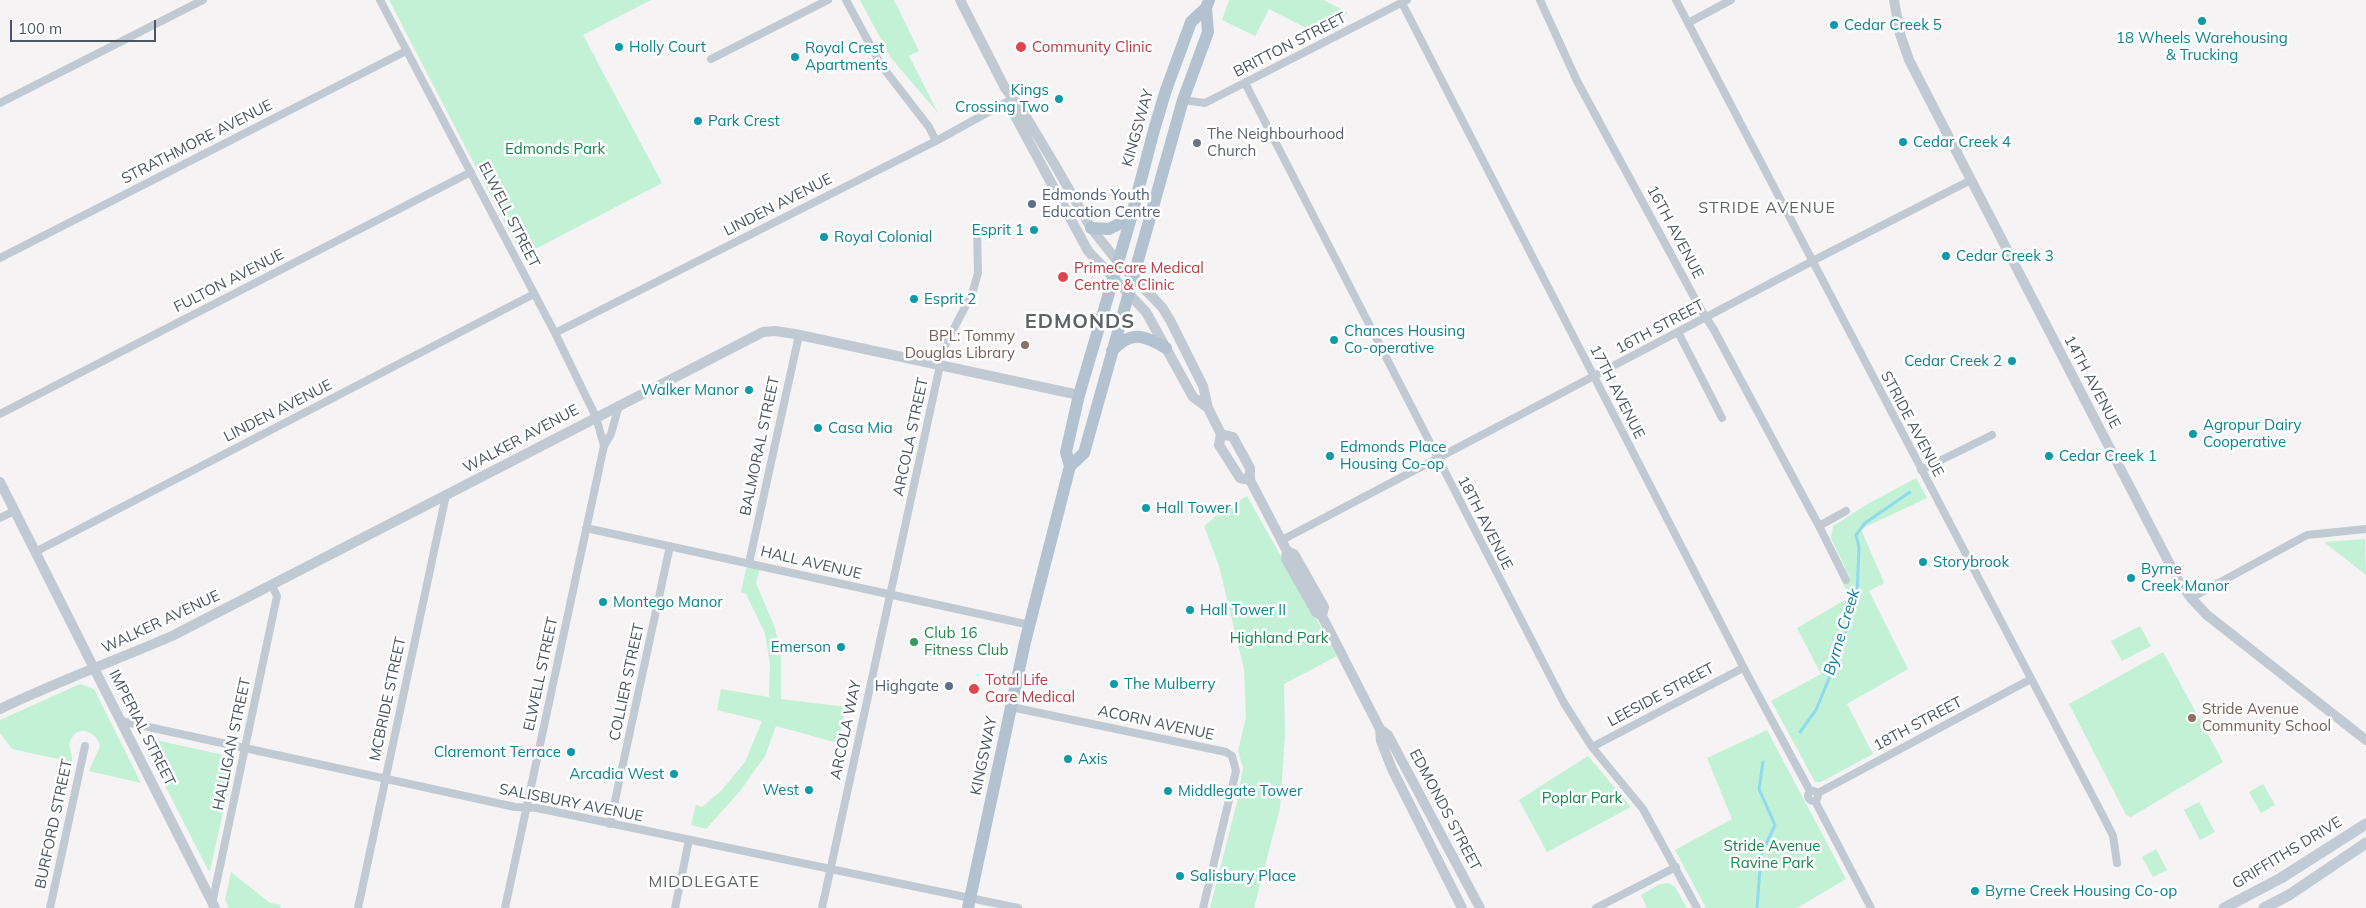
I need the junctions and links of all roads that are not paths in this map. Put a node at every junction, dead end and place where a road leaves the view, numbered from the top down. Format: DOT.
graph roads {
  1 [pos="203,0"];
  2 [pos="380,0"];
  3 [pos="828,0"];
  4 [pos="846,0"];
  5 [pos="960,0"];
  6 [pos="1540,0"];
  7 [pos="1676,0"];
  8 [pos="1731,0"];
  9 [pos="1894,0"];
  10 [pos="1404,1"];
  11 [pos="1208,4"];
  12 [pos="1688,23"];
  13 [pos="406,51"];
  14 [pos="711,59"];
  15 [pos="1245,82"];
  16 [pos="1012,99"];
  17 [pos="1183,100"];
  18 [pos="0,102"];
  19 [pos="936,141"];
  20 [pos="471,172"];
  21 [pos="1972,180"];
  22 [pos="1131,218"];
  23 [pos="1091,228"];
  24 [pos="977,231"];
  25 [pos="0,258"];
  26 [pos="1118,262"];
  27 [pos="1812,262"];
  28 [pos="1133,277"];
  29 [pos="1113,278"];
  30 [pos="1128,292"];
  31 [pos="534,294"];
  32 [pos="1706,318"];
  33 [pos="555,332"];
  34 [pos="1678,332"];
  35 [pos="799,334"];
  36 [pos="1166,348"];
  37 [pos="1112,351"];
  38 [pos="940,365"];
  39 [pos="1594,377"];
  40 [pos="1079,395"];
  41 [pos="618,405"];
  42 [pos="1208,408"];
  43 [pos="0,414"];
  44 [pos="596,416"];
  45 [pos="1722,418"];
  46 [pos="1221,434"];
  47 [pos="1992,435"];
  48 [pos="604,446"];
  49 [pos="1437,459"];
  50 [pos="1070,466"];
  51 [pos="1921,470"];
  52 [pos="1250,480"];
  53 [pos="0,482"];
  54 [pos="446,495"];
  55 [pos="14,511"];
  56 [pos="1846,512"];
  57 [pos="0,518"];
  58 [pos="1820,526"];
  59 [pos="586,528"];
  60 [pos="2366,530"];
  61 [pos="1282,540"];
  62 [pos="670,546"];
  63 [pos="35,552"];
  64 [pos="749,563"];
  65 [pos="1846,580"];
  66 [pos="272,586"];
  67 [pos="890,595"];
  68 [pos="2191,598"];
  69 [pos="1030,625"];
  70 [pos="95,668"];
  71 [pos="1743,668"];
  72 [pos="2032,679"];
  73 [pos="1011,707"];
  74 [pos="0,709"];
  75 [pos="121,721"];
  76 [pos="1380,729"];
  77 [pos="2366,740"];
  78 [pos="85,746"];
  79 [pos="1592,746"];
  80 [pos="245,749"];
  81 [pos="385,779"];
  82 [pos="1814,795"];
  83 [pos="527,806"];
  84 [pos="610,824"];
  85 [pos="2366,824"];
  86 [pos="689,840"];
  87 [pos="2366,843"];
  88 [pos="2118,862"];
  89 [pos="1676,866"];
  90 [pos="830,870"];
  91 [pos="969,903"];
  92 [pos="213,906"];
  93 [pos="50,908"];
  94 [pos="358,908"];
  95 [pos="505,908"];
  96 [pos="674,908"];
  97 [pos="822,908"];
  98 [pos="1018,908"];
  99 [pos="1203,908"];
  100 [pos="1462,908"];
  101 [pos="1480,908"];
  102 [pos="1596,908"];
  103 [pos="1698,908"];
  104 [pos="1871,908"];
  105 [pos="2224,908"];
  106 [pos="2264,908"];
  1 -- 18 [label="street"];
  2 -- 13 [label="street, ELWELL STREET"];
  3 -- 14 [label="street"];
  4 -- 19 [label="street"];
  5 -- 16 [label="street, EDMONDS STREET"];
  6 -- 32 [label="street, 16TH AVENUE"];
  7 -- 12 [label="street, STRIDE AVENUE"];
  8 -- 12 [label="street"];
  9 -- 21 [label="street, 14TH AVENUE"];
  10 -- 15 [label="street, BRITTON STREET"];
  10 -- 39 [label="street, 17TH AVENUE"];
  11 -- 17 [label="main road, KINGSWAY"];
  11 -- 22 [label="main road, KINGSWAY"];
  12 -- 27 [label="street, STRIDE AVENUE"];
  13 -- 20 [label="street, ELWELL STREET"];
  13 -- 25 [label="street, STRATHMORE AVENUE"];
  15 -- 17 [label="street, BRITTON STREET"];
  15 -- 49 [label="street, 18TH AVENUE"];
  16 -- 19 [label="street, LINDEN AVENUE"];
  16 -- 23 [label="street, EDMONDS STREET"];
  16 -- 29 [label="street, EDMONDS STREET"];
  17 -- 28 [label="main road, KINGSWAY"];
  19 -- 33 [label="street, LINDEN AVENUE"];
  20 -- 31 [label="street, ELWELL STREET"];
  20 -- 43 [label="street, FULTON AVENUE"];
  21 -- 27 [label="street, 16TH STREET"];
  21 -- 68 [label="street, 14TH AVENUE"];
  22 -- 23 [label="main road"];
  22 -- 26 [label="main road, KINGSWAY"];
  23 -- 26 [label="street, EDMONDS STREET"];
  24 -- 38 [label="street, ARCOLA STREET"];
  26 -- 28 [label="street, EDMONDS STREET"];
  26 -- 29 [label="main road, KINGSWAY"];
  27 -- 32 [label="street, 16TH STREET"];
  27 -- 51 [label="street, STRIDE AVENUE"];
  28 -- 30 [label="main road, KINGSWAY"];
  28 -- 42 [label="street, EDMONDS STREET"];
  29 -- 30 [label="street, EDMONDS STREET"];
  29 -- 40 [label="main road, KINGSWAY"];
  30 -- 36 [label="street, EDMONDS STREET"];
  30 -- 37 [label="main road, KINGSWAY"];
  31 -- 33 [label="street, ELWELL STREET"];
  31 -- 63 [label="street, LINDEN AVENUE"];
  32 -- 34 [label="street, 16TH STREET"];
  32 -- 58 [label="street, 16TH AVENUE"];
  33 -- 44 [label="street, ELWELL STREET"];
  34 -- 39 [label="street, 16TH STREET"];
  34 -- 45 [label="street"];
  35 -- 38 [label="street, WALKER AVENUE"];
  35 -- 41 [label="street, WALKER AVENUE"];
  35 -- 64 [label="street, BALMORAL STREET"];
  36 -- 37 [label="main road"];
  36 -- 42 [label="street, EDMONDS STREET"];
  37 -- 50 [label="main road, KINGSWAY"];
  38 -- 40 [label="street, WALKER AVENUE"];
  38 -- 67 [label="street, ARCOLA STREET"];
  39 -- 49 [label="street, 16TH STREET"];
  39 -- 71 [label="street, 17TH AVENUE"];
  40 -- 50 [label="main road, KINGSWAY"];
  41 -- 44 [label="street, WALKER AVENUE"];
  41 -- 48 [label="street, ELWELL STREET"];
  42 -- 46 [label="street, EDMONDS STREET"];
  44 -- 48 [label="street, ELWELL STREET"];
  44 -- 54 [label="street, WALKER AVENUE"];
  46 -- 52 [label="street, EDMONDS STREET"];
  46 -- 52 [label="street, EDMONDS STREET"];
  47 -- 51 [label="street"];
  48 -- 59 [label="street, ELWELL STREET"];
  49 -- 61 [label="street, 16TH STREET"];
  49 -- 79 [label="street, 18TH AVENUE"];
  50 -- 69 [label="main road, KINGSWAY"];
  51 -- 72 [label="street, STRIDE AVENUE"];
  52 -- 61 [label="street, EDMONDS STREET"];
  53 -- 55 [label="street, IMPERIAL STREET"];
  54 -- 66 [label="street, WALKER AVENUE"];
  54 -- 81 [label="street, MCBRIDE STREET"];
  55 -- 57 [label="street"];
  55 -- 63 [label="street, IMPERIAL STREET"];
  56 -- 58 [label="street"];
  58 -- 65 [label="street, 16TH AVENUE"];
  59 -- 62 [label="street, HALL AVENUE"];
  59 -- 83 [label="street, ELWELL STREET"];
  60 -- 68 [label="street"];
  61 -- 76 [label="street, EDMONDS STREET"];
  62 -- 64 [label="street, HALL AVENUE"];
  62 -- 84 [label="street, COLLIER STREET"];
  63 -- 70 [label="street, IMPERIAL STREET"];
  64 -- 67 [label="street, HALL AVENUE"];
  66 -- 70 [label="street, WALKER AVENUE"];
  66 -- 80 [label="street, HALLIGAN STREET"];
  67 -- 69 [label="street, HALL AVENUE"];
  67 -- 90 [label="street, ARCOLA WAY"];
  68 -- 77 [label="street, 14TH AVENUE"];
  69 -- 73 [label="main road, KINGSWAY"];
  70 -- 74 [label="street, WALKER AVENUE"];
  70 -- 75 [label="street, IMPERIAL STREET"];
  71 -- 79 [label="street, LEESIDE STREET"];
  71 -- 82 [label="street, 17TH AVENUE"];
  72 -- 82 [label="street, 18TH STREET"];
  72 -- 88 [label="street, STRIDE AVENUE"];
  73 -- 91 [label="main road, KINGSWAY"];
  73 -- 99 [label="street, ACORN AVENUE"];
  75 -- 80 [label="street, SALISBURY AVENUE"];
  75 -- 92 [label="street, IMPERIAL STREET"];
  76 -- 100 [label="street, EDMONDS STREET"];
  76 -- 101 [label="street, EDMONDS STREET"];
  78 -- 93 [label="street, BURFORD STREET"];
  79 -- 89 [label="street, 18TH AVENUE"];
  80 -- 81 [label="street, SALISBURY AVENUE"];
  80 -- 92 [label="street, HALLIGAN STREET"];
  81 -- 83 [label="street, SALISBURY AVENUE"];
  81 -- 94 [label="street, MCBRIDE STREET"];
  82 -- 104 [label="street, 17TH AVENUE"];
  83 -- 84 [label="street, SALISBURY AVENUE"];
  83 -- 95 [label="street, ELWELL STREET"];
  84 -- 86 [label="street, SALISBURY AVENUE"];
  85 -- 105 [label="main road, GRIFFITHS DRIVE"];
  86 -- 90 [label="street, SALISBURY AVENUE"];
  86 -- 96 [label="street"];
  87 -- 106 [label="main road"];
  89 -- 102 [label="street"];
  89 -- 103 [label="street, 18TH AVENUE"];
  90 -- 91 [label="street, SALISBURY AVENUE"];
  90 -- 97 [label="street"];
  91 -- 98 [label="street, SALISBURY AVENUE"];
}
